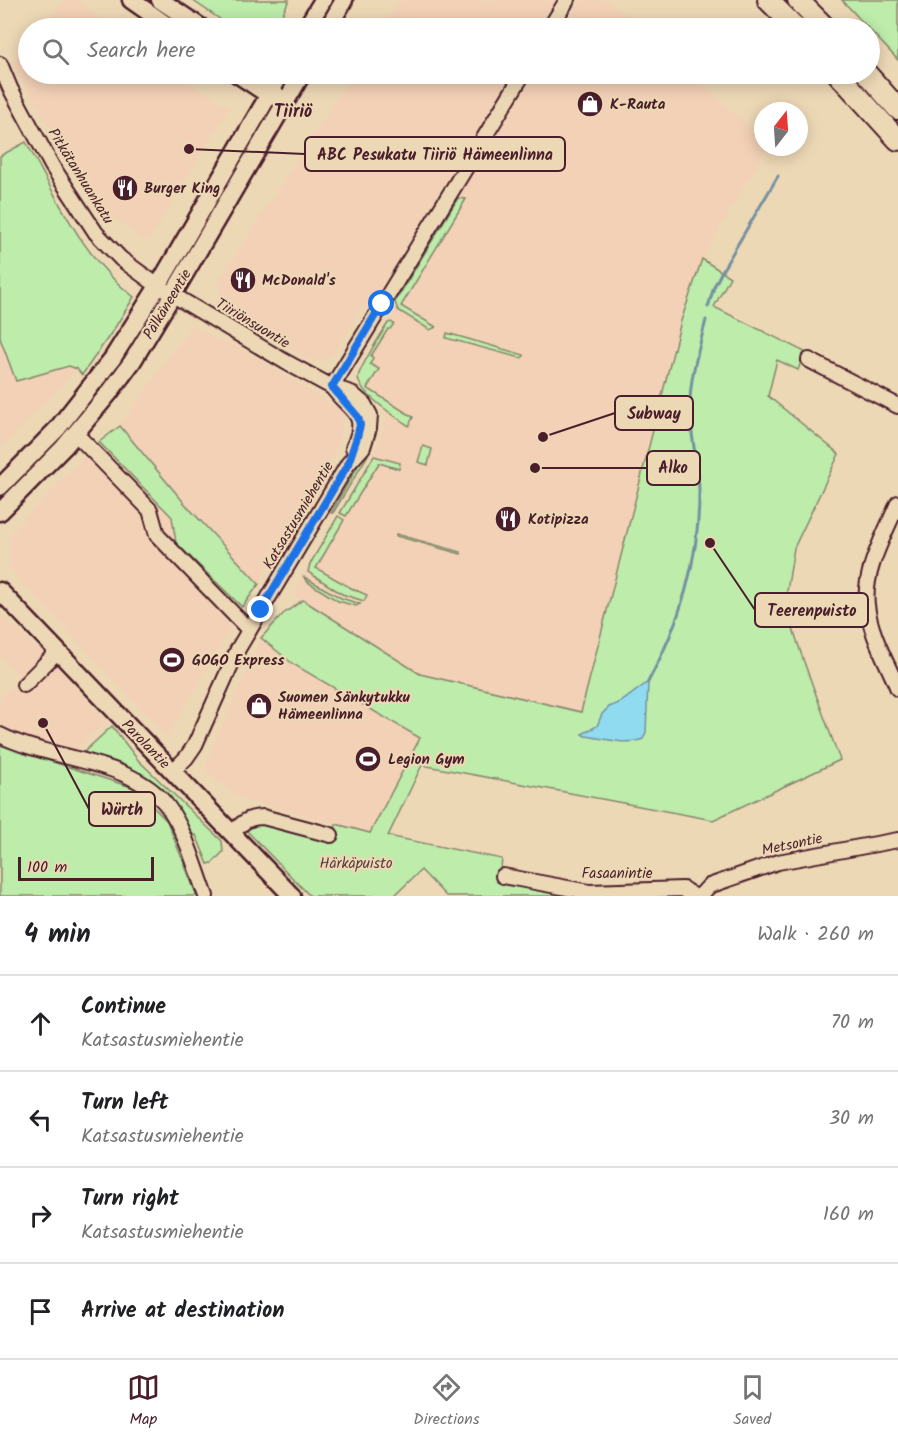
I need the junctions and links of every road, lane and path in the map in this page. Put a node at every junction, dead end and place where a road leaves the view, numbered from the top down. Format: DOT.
graph roads {
  1 [pos="131,0"];
  2 [pos="160,0"];
  3 [pos="323,0"];
  4 [pos="344,0"];
  5 [pos="567,0"];
  6 [pos="768,0"];
  7 [pos="798,0"];
  8 [pos="806,0"];
  9 [pos="157,18"];
  10 [pos="187,18"];
  11 [pos="312,18"];
  12 [pos="334,18"];
  13 [pos="556,18"];
  14 [pos="786,18"];
  15 [pos="816,18"];
  16 [pos="818,18"];
  17 [pos="0,64"];
  18 [pos="252,84"];
  19 [pos="273,84"];
  20 [pos="281,84"];
  21 [pos="296,84"];
  22 [pos="517,84"];
  23 [pos="847,84"];
  24 [pos="876,84"];
  25 [pos="269,95"];
  26 [pos="288,98"];
  27 [pos="898,109"];
  28 [pos="898,140"];
  29 [pos="158,286"];
  30 [pos="173,294"];
  31 [pos="809,360"];
  32 [pos="332,387"];
  33 [pos="898,406"];
  34 [pos="76,434"];
  35 [pos="0,487"];
  36 [pos="898,503"];
  37 [pos="0,512"];
  38 [pos="0,591"];
  39 [pos="249,630"];
  40 [pos="58,651"];
  41 [pos="24,685"];
  42 [pos="898,688"];
  43 [pos="0,735"];
  44 [pos="173,771"];
  45 [pos="232,833"];
  46 [pos="332,835"];
  47 [pos="898,840"];
  48 [pos="502,876"];
  49 [pos="206,896"];
  50 [pos="292,896"];
  51 [pos="694,896"];
  52 [pos="700,896"];
  1 -- 9 [label="main road"];
  2 -- 10 [label="main road"];
  3 -- 11 [label="main road"];
  4 -- 12 [label="main road"];
  5 -- 13 [label="street"];
  6 -- 14 [label="highway"];
  7 -- 15 [label="highway"];
  8 -- 16 [label="highway"];
  17 -- 29 [label="street, Pitkätanhuankatu"];
  18 -- 25 [label="main road"];
  19 -- 25 [label="main road, Pälkäneentie"];
  20 -- 26 [label="main road"];
  21 -- 26 [label="main road, Pälkäneentie"];
  22 -- 32 [label="street"];
  23 -- 28 [label="highway"];
  24 -- 27 [label="highway"];
  25 -- 26 [label="main road"];
  25 -- 29 [label="main road, Pälkäneentie"];
  26 -- 30 [label="main road, Pälkäneentie"];
  29 -- 30 [label="street, Tiiriönsuontie"];
  29 -- 35 [label="main road, Pälkäneentie"];
  30 -- 32 [label="street, Tiiriönsuontie"];
  30 -- 34 [label="main road, Pälkäneentie"];
  31 -- 33 [label="street"];
  32 -- 39 [label="street, Katsastusmiehentie"];
  34 -- 37 [label="main road, Pälkäneentie"];
  34 -- 39 [label="street"];
  36 -- 42 [label="street"];
  38 -- 40 [label="main road, Parolantie"];
  39 -- 44 [label="street, Katsastusmiehentie"];
  40 -- 41 [label="street"];
  40 -- 44 [label="main road, Parolantie"];
  43 -- 49 [label="street"];
  44 -- 45 [label="main road, Parolantie"];
  45 -- 46 [label="street"];
  45 -- 50 [label="main road, Parolantie"];
  47 -- 52 [label="street, Metsontie"];
  48 -- 51 [label="street, Fasaanintie"];
}
